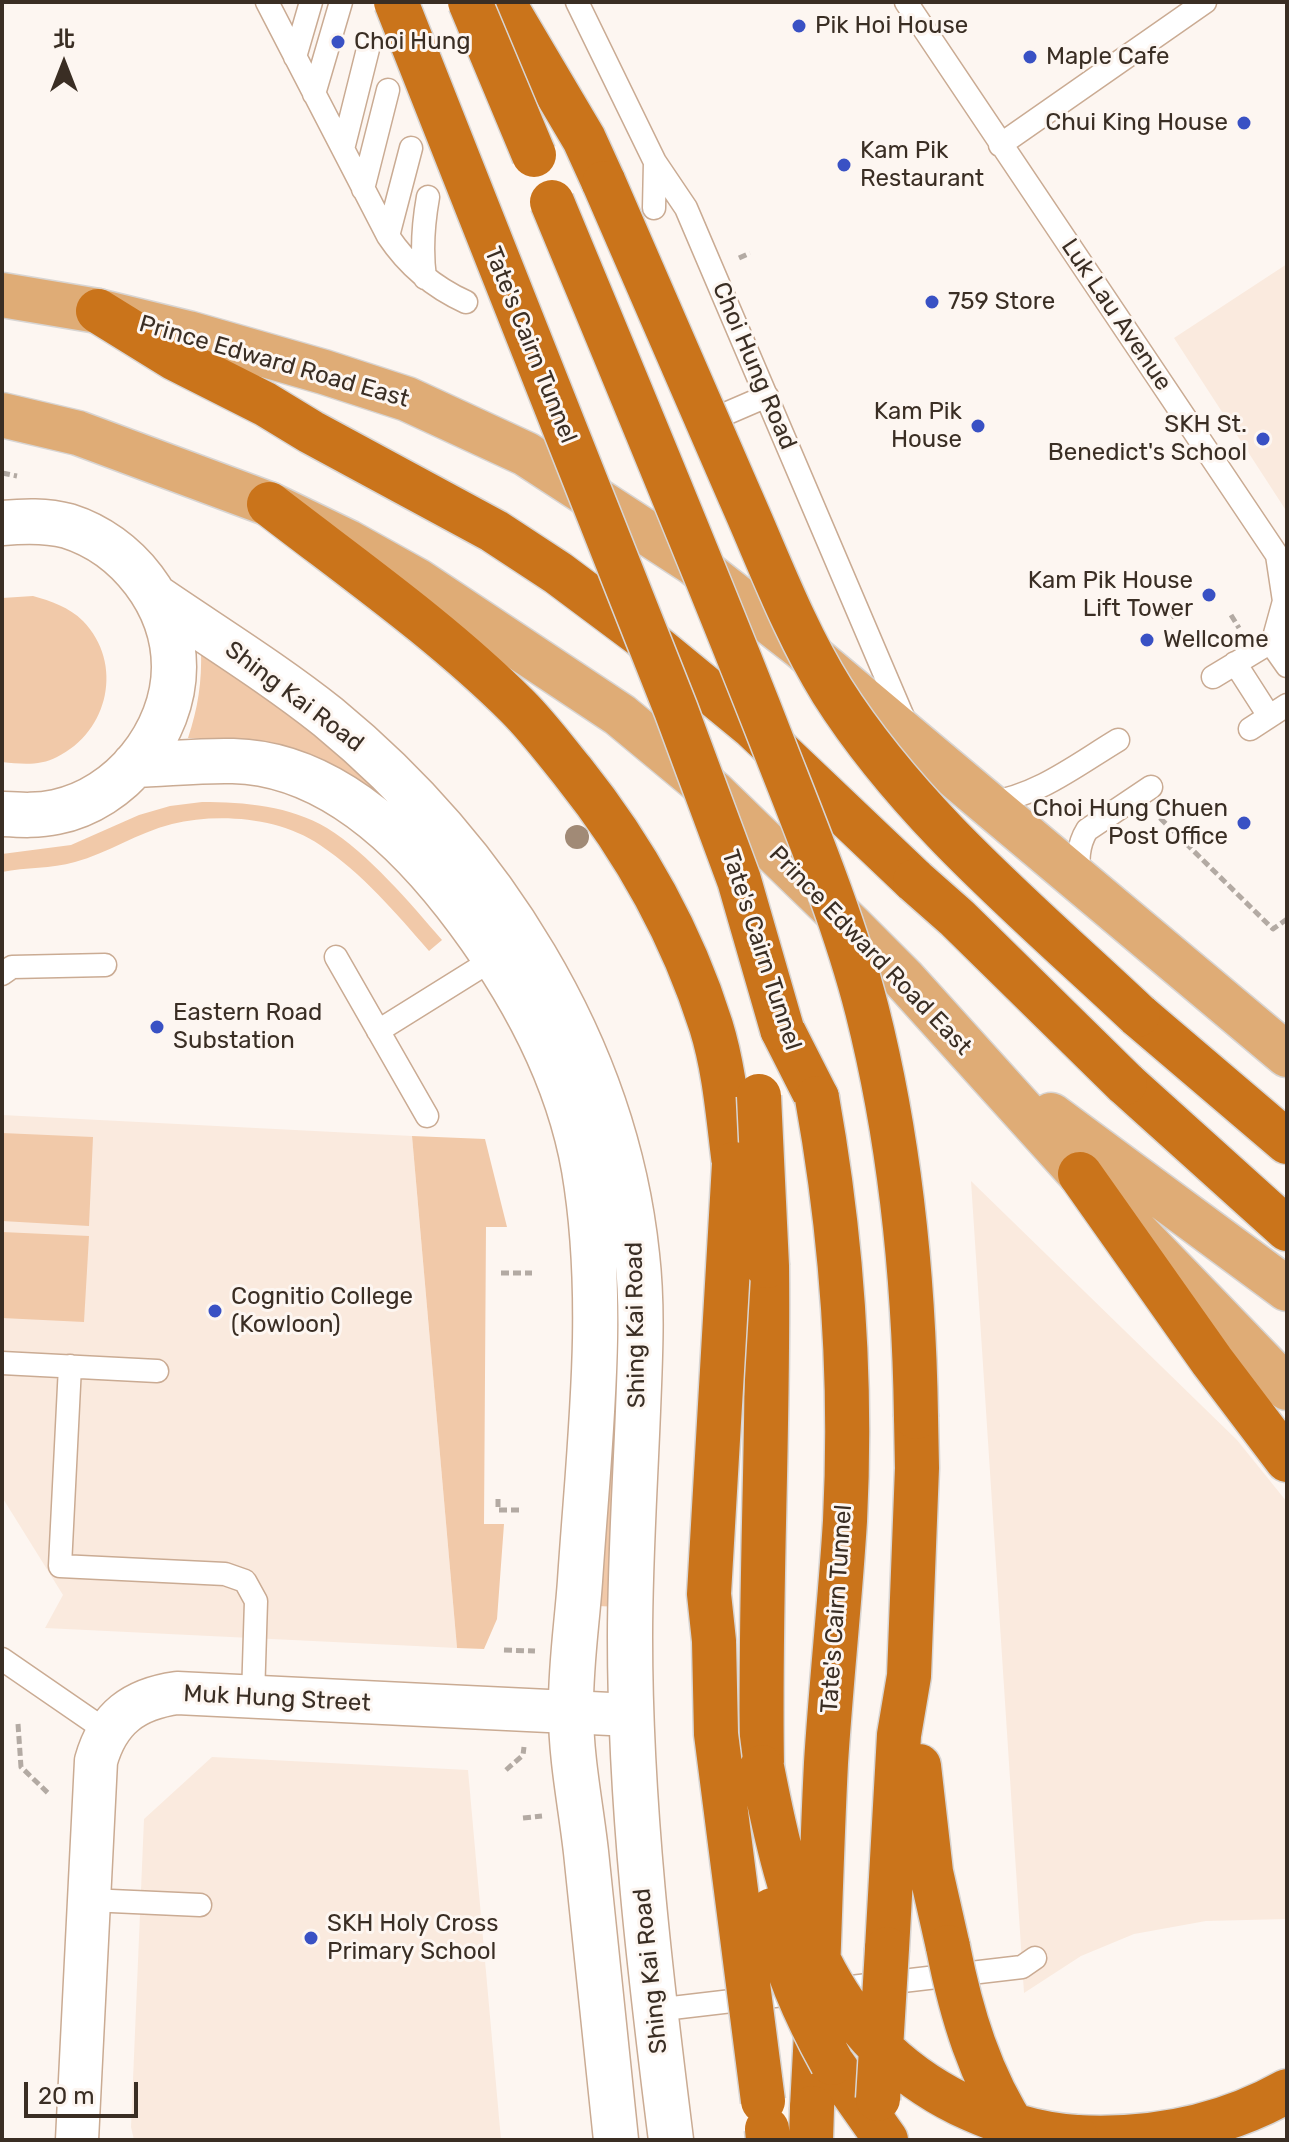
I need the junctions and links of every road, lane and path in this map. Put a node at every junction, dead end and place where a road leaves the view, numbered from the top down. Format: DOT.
graph roads {
  1 [pos="311,2"];
  2 [pos="341,2"];
  3 [pos="396,2"];
  4 [pos="470,2"];
  5 [pos="503,2"];
  6 [pos="577,2"];
  7 [pos="906,2"];
  8 [pos="1205,2"];
  9 [pos="270,4"];
  10 [pos="369,45"];
  11 [pos="295,57"];
  12 [pos="388,90"];
  13 [pos="314,94"];
  14 [pos="1000,145"];
  15 [pos="411,148"];
  16 [pos="343,149"];
  17 [pos="655,162"];
  18 [pos="363,189"];
  19 [pos="428,197"];
  20 [pos="654,208"];
  21 [pos="388,236"];
  22 [pos="750,253"];
  23 [pos="738,259"];
  24 [pos="425,278"];
  25 [pos="2,295"];
  26 [pos="466,302"];
  27 [pos="98,311"];
  28 [pos="767,396"];
  29 [pos="2,415"];
  30 [pos="701,425"];
  31 [pos="2,473"];
  32 [pos="17,476"];
  33 [pos="269,504"];
  34 [pos="2,523"];
  35 [pos="157,598"];
  36 [pos="1194,603"];
  37 [pos="1171,617"];
  38 [pos="1280,636"];
  39 [pos="1235,663"];
  40 [pos="1287,666"];
  41 [pos="1213,677"];
  42 [pos="1278,710"];
  43 [pos="1250,729"];
  44 [pos="913,740"];
  45 [pos="1118,740"];
  46 [pos="134,765"];
  47 [pos="1151,787"];
  48 [pos="989,803"];
  49 [pos="1153,811"];
  50 [pos="2,814"];
  51 [pos="1079,880"];
  52 [pos="1287,919"];
  53 [pos="336,957"];
  54 [pos="495,958"];
  55 [pos="105,965"];
  56 [pos="2,974"];
  57 [pos="782,1029"];
  58 [pos="378,1031"];
  59 [pos="1287,1055"];
  60 [pos="978,1062"];
  61 [pos="427,1116"];
  62 [pos="1287,1142"];
  63 [pos="1080,1174"];
  64 [pos="1287,1229"];
  65 [pos="501,1273"];
  66 [pos="532,1273"];
  67 [pos="1287,1289"];
  68 [pos="2,1363"];
  69 [pos="70,1366"];
  70 [pos="157,1371"];
  71 [pos="1287,1388"];
  72 [pos="1287,1460"];
  73 [pos="498,1499"];
  74 [pos="523,1510"];
  75 [pos="2,1659"];
  76 [pos="909,1676"];
  77 [pos="253,1697"];
  78 [pos="571,1714"];
  79 [pos="631,1715"];
  80 [pos="18,1724"];
  81 [pos="108,1732"];
  82 [pos="762,1767"];
  83 [pos="49,1794"];
  84 [pos="89,1900"];
  85 [pos="200,1905"];
  86 [pos="1035,1958"];
  87 [pos="655,2010"];
  88 [pos="1287,2091"];
  89 [pos="77,2140"];
  90 [pos="616,2140"];
  91 [pos="671,2140"];
  92 [pos="768,2140"];
  93 [pos="811,2140"];
  94 [pos="876,2140"];
  95 [pos="886,2140"];
  96 [pos="1022,2140"];
  1 -- 11 [label="lane"];
  2 -- 13 [label="lane"];
  3 -- 57 [label="highway, Tate's Cairn Tunnel, bridge"];
  4 -- 76 [label="highway, bridge"];
  5 -- 62 [label="highway, bridge"];
  6 -- 17 [label="lane, Choi Hung Road"];
  7 -- 14 [label="lane, Luk Lau Avenue"];
  8 -- 14 [label="lane"];
  9 -- 11 [label="lane"];
  10 -- 16 [label="lane"];
  11 -- 13 [label="lane"];
  12 -- 18 [label="lane"];
  13 -- 16 [label="lane"];
  14 -- 38 [label="lane, Luk Lau Avenue"];
  15 -- 21 [label="lane"];
  16 -- 18 [label="lane"];
  17 -- 20 [label="lane"];
  17 -- 28 [label="lane, Choi Hung Road"];
  18 -- 21 [label="lane"];
  19 -- 24 [label="lane"];
  21 -- 24 [label="lane"];
  22 -- 23 [label="path"];
  24 -- 26 [label="lane"];
  25 -- 27 [label="main road, Prince Edward Road East"];
  27 -- 44 [label="main road, Prince Edward Road East"];
  27 -- 64 [label="highway, bridge"];
  28 -- 30 [label="lane"];
  28 -- 44 [label="lane, Choi Hung Road"];
  29 -- 33 [label="main road, Prince Edward Road East"];
  31 -- 32 [label="path"];
  33 -- 60 [label="main road, Prince Edward Road East"];
  33 -- 92 [label="highway, bridge"];
  34 -- 35 [label="main road"];
  35 -- 46 [label="main road"];
  35 -- 79 [label="main road, Shing Kai Road"];
  36 -- 37 [label="path"];
  38 -- 39 [label="lane"];
  38 -- 40 [label="lane"];
  39 -- 41 [label="lane"];
  39 -- 42 [label="lane"];
  42 -- 43 [label="lane"];
  44 -- 48 [label="main road, Prince Edward Road East"];
  45 -- 48 [label="lane"];
  46 -- 50 [label="main road"];
  46 -- 54 [label="main road, Shing Kai Road"];
  47 -- 51 [label="lane"];
  48 -- 51 [label="main road, Prince Edward Road East"];
  49 -- 52 [label="path"];
  51 -- 59 [label="main road, Prince Edward Road East"];
  53 -- 58 [label="lane"];
  54 -- 58 [label="lane"];
  54 -- 78 [label="main road, Shing Kai Road"];
  55 -- 56 [label="lane"];
  57 -- 82 [label="highway, bridge"];
  57 -- 93 [label="highway, Tate's Cairn Tunnel, bridge"];
  58 -- 61 [label="lane"];
  60 -- 63 [label="main road, Prince Edward Road East"];
  60 -- 67 [label="main road"];
  63 -- 71 [label="main road, Prince Edward Road East"];
  63 -- 72 [label="highway"];
  65 -- 66 [label="path"];
  68 -- 69 [label="lane"];
  69 -- 70 [label="lane"];
  69 -- 77 [label="lane"];
  73 -- 74 [label="path"];
  75 -- 81 [label="lane"];
  76 -- 94 [label="highway, bridge"];
  76 -- 96 [label="highway, bridge"];
  77 -- 78 [label="street, Muk Hung Street"];
  77 -- 81 [label="street, Muk Hung Street"];
  78 -- 79 [label="street, Muk Hung Street"];
  78 -- 90 [label="main road, Shing Kai Road"];
  79 -- 87 [label="main road, Shing Kai Road"];
  80 -- 83 [label="path"];
  81 -- 84 [label="street, Muk Hung Street"];
  82 -- 88 [label="highway, bridge"];
  82 -- 95 [label="highway, bridge"];
  84 -- 85 [label="lane"];
  84 -- 89 [label="street, Muk Hung Street"];
  86 -- 87 [label="lane"];
  87 -- 91 [label="main road, Shing Kai Road"];
}
